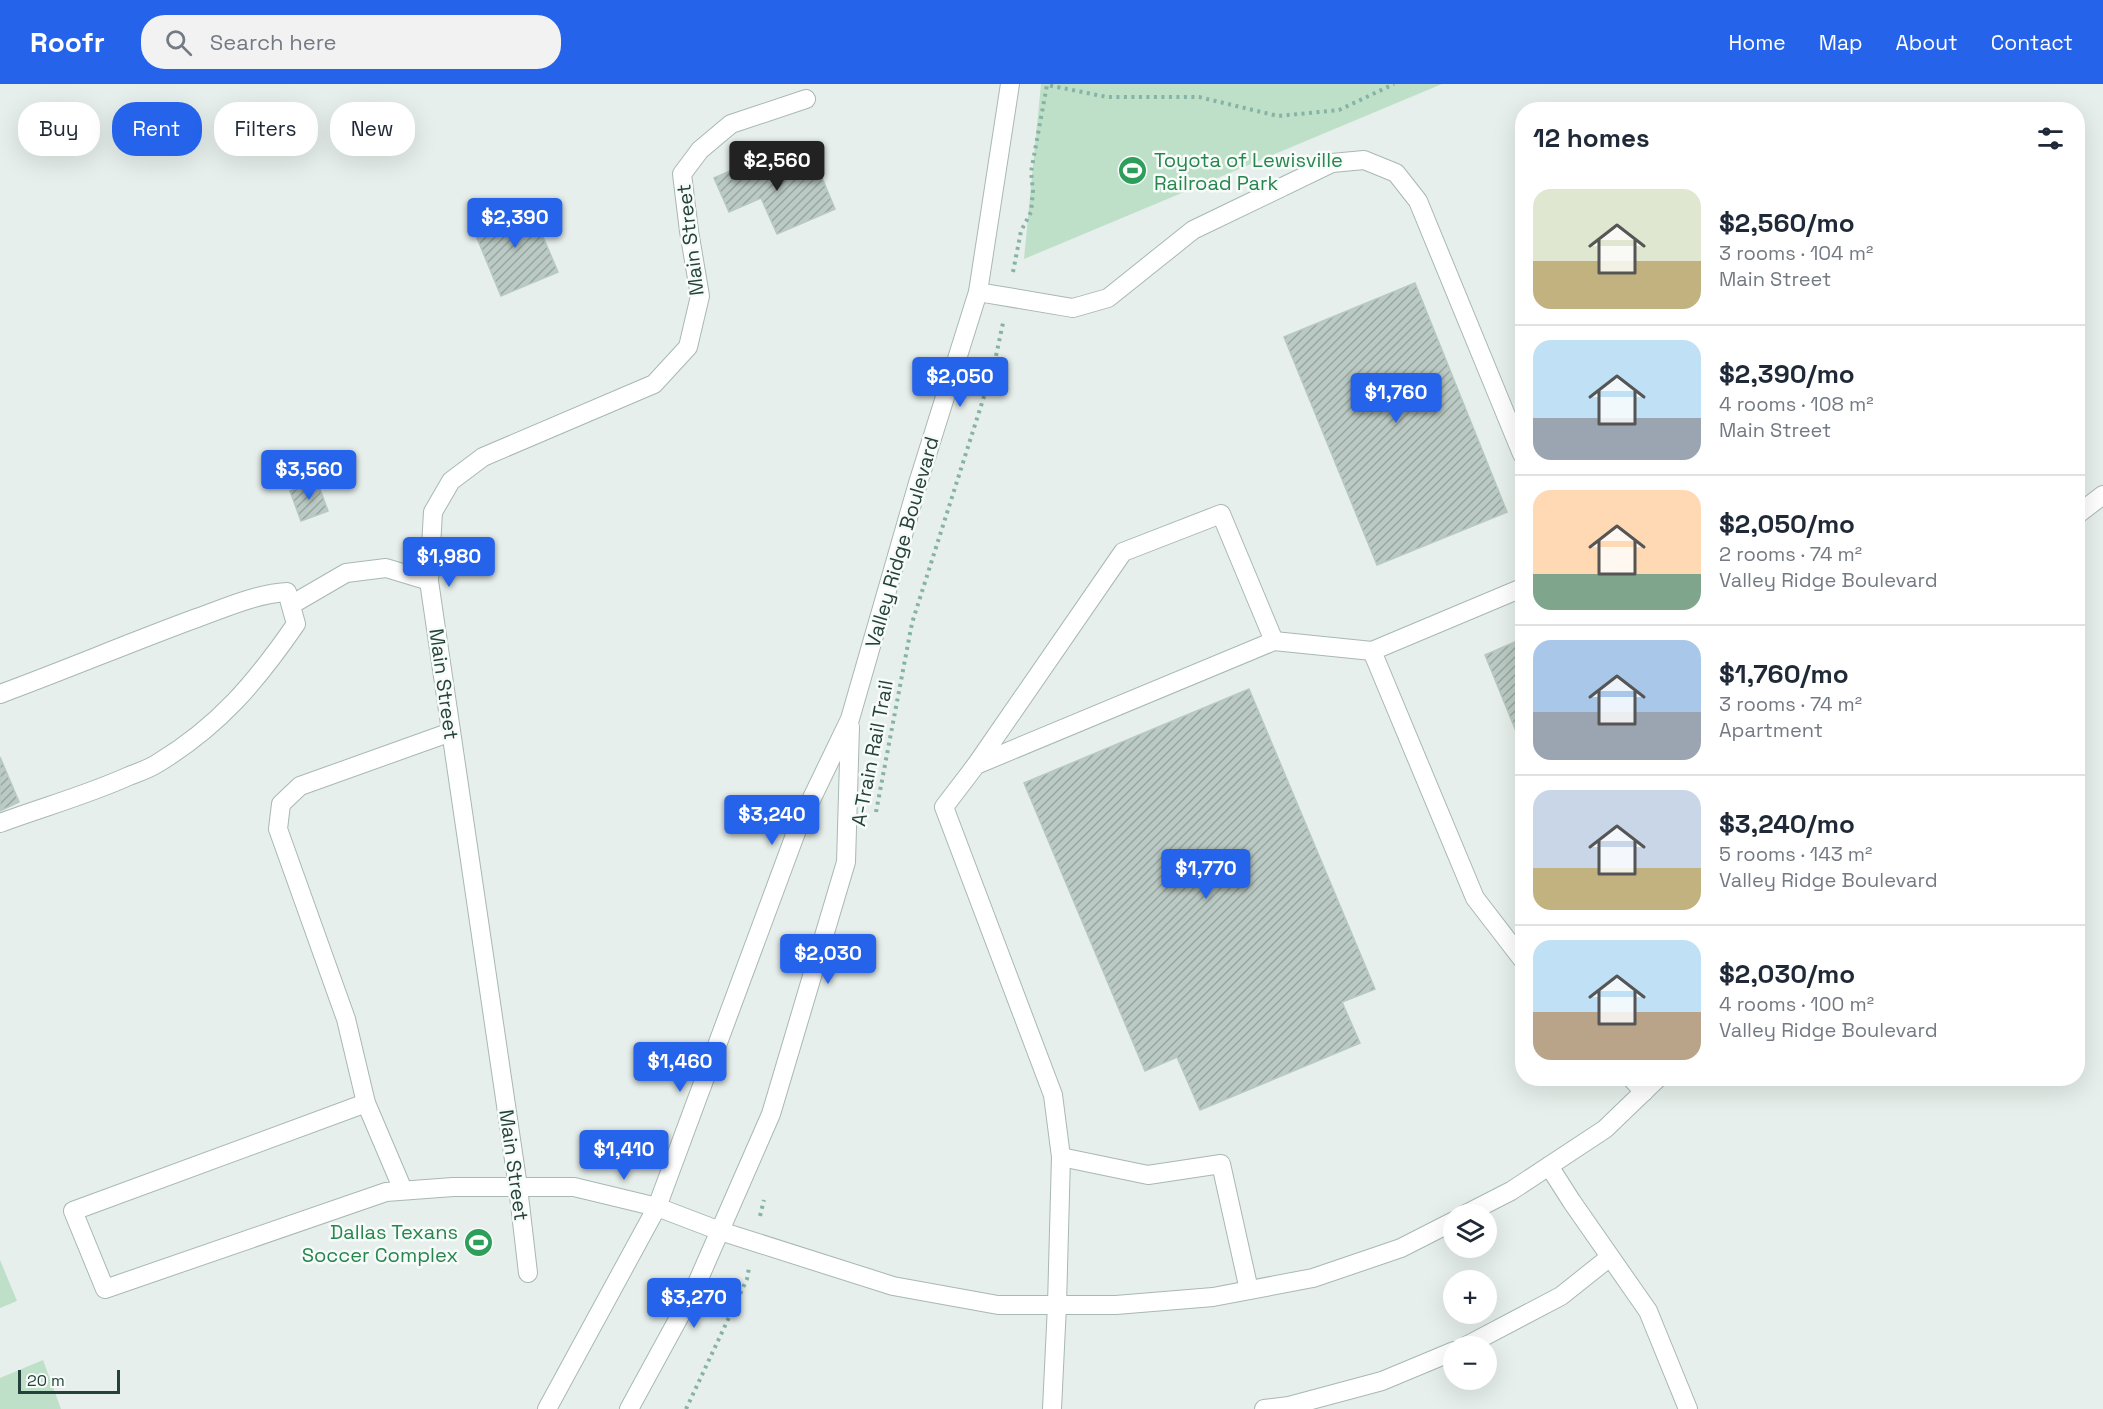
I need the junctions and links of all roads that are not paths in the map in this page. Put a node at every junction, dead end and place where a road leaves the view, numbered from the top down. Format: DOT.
graph roads {
  1 [pos="1010,84"];
  2 [pos="806,99"];
  3 [pos="978,292"];
  4 [pos="1515,437"];
  5 [pos="2103,495"];
  6 [pos="2085,509"];
  7 [pos="429,581"];
  8 [pos="1515,591"];
  9 [pos="291,605"];
  10 [pos="1274,641"];
  11 [pos="1371,651"];
  12 [pos="0,694"];
  13 [pos="850,719"];
  14 [pos="451,732"];
  15 [pos="976,765"];
  16 [pos="0,823"];
  17 [pos="1515,950"];
  18 [pos="1638,1086"];
  19 [pos="1650,1086"];
  20 [pos="1644,1092"];
  21 [pos="366,1103"];
  22 [pos="1061,1157"];
  23 [pos="1549,1166"];
  24 [pos="518,1187"];
  25 [pos="403,1190"];
  26 [pos="1486,1204"];
  27 [pos="657,1207"];
  28 [pos="1443,1227"];
  29 [pos="720,1231"];
  30 [pos="1610,1257"];
  31 [pos="528,1273"];
  32 [pos="1250,1290"];
  33 [pos="1057,1305"];
  34 [pos="1485,1336"];
  35 [pos="1443,1356"];
  36 [pos="547,1409"];
  37 [pos="629,1409"];
  38 [pos="1052,1409"];
  39 [pos="1264,1409"];
  40 [pos="1688,1409"];
  1 -- 3 [label="street, Valley Ridge Boulevard"];
  2 -- 7 [label="street, Main Street"];
  3 -- 4 [label="street"];
  3 -- 13 [label="street, Valley Ridge Boulevard"];
  5 -- 6 [label="street"];
  7 -- 9 [label="street"];
  7 -- 14 [label="street, Main Street"];
  8 -- 11 [label="street"];
  9 -- 12 [label="street"];
  9 -- 16 [label="street"];
  10 -- 11 [label="street"];
  10 -- 15 [label="street"];
  10 -- 15 [label="street"];
  11 -- 17 [label="street"];
  13 -- 27 [label="street, Valley Ridge Boulevard"];
  13 -- 29 [label="street, Valley Ridge Boulevard"];
  14 -- 21 [label="street"];
  14 -- 24 [label="street, Main Street"];
  15 -- 22 [label="street"];
  18 -- 20 [label="street"];
  19 -- 20 [label="street"];
  20 -- 23 [label="street"];
  21 -- 25 [label="street"];
  21 -- 25 [label="street"];
  22 -- 32 [label="street"];
  22 -- 33 [label="street"];
  23 -- 26 [label="street"];
  23 -- 30 [label="street"];
  24 -- 25 [label="street"];
  24 -- 27 [label="street"];
  24 -- 31 [label="street, Main Street"];
  27 -- 29 [label="street"];
  27 -- 36 [label="street, Valley Ridge Boulevard"];
  28 -- 32 [label="street"];
  29 -- 33 [label="street"];
  29 -- 37 [label="street, Valley Ridge Boulevard"];
  30 -- 34 [label="street"];
  30 -- 40 [label="street"];
  32 -- 33 [label="street"];
  33 -- 38 [label="street"];
  35 -- 39 [label="street"];
}
